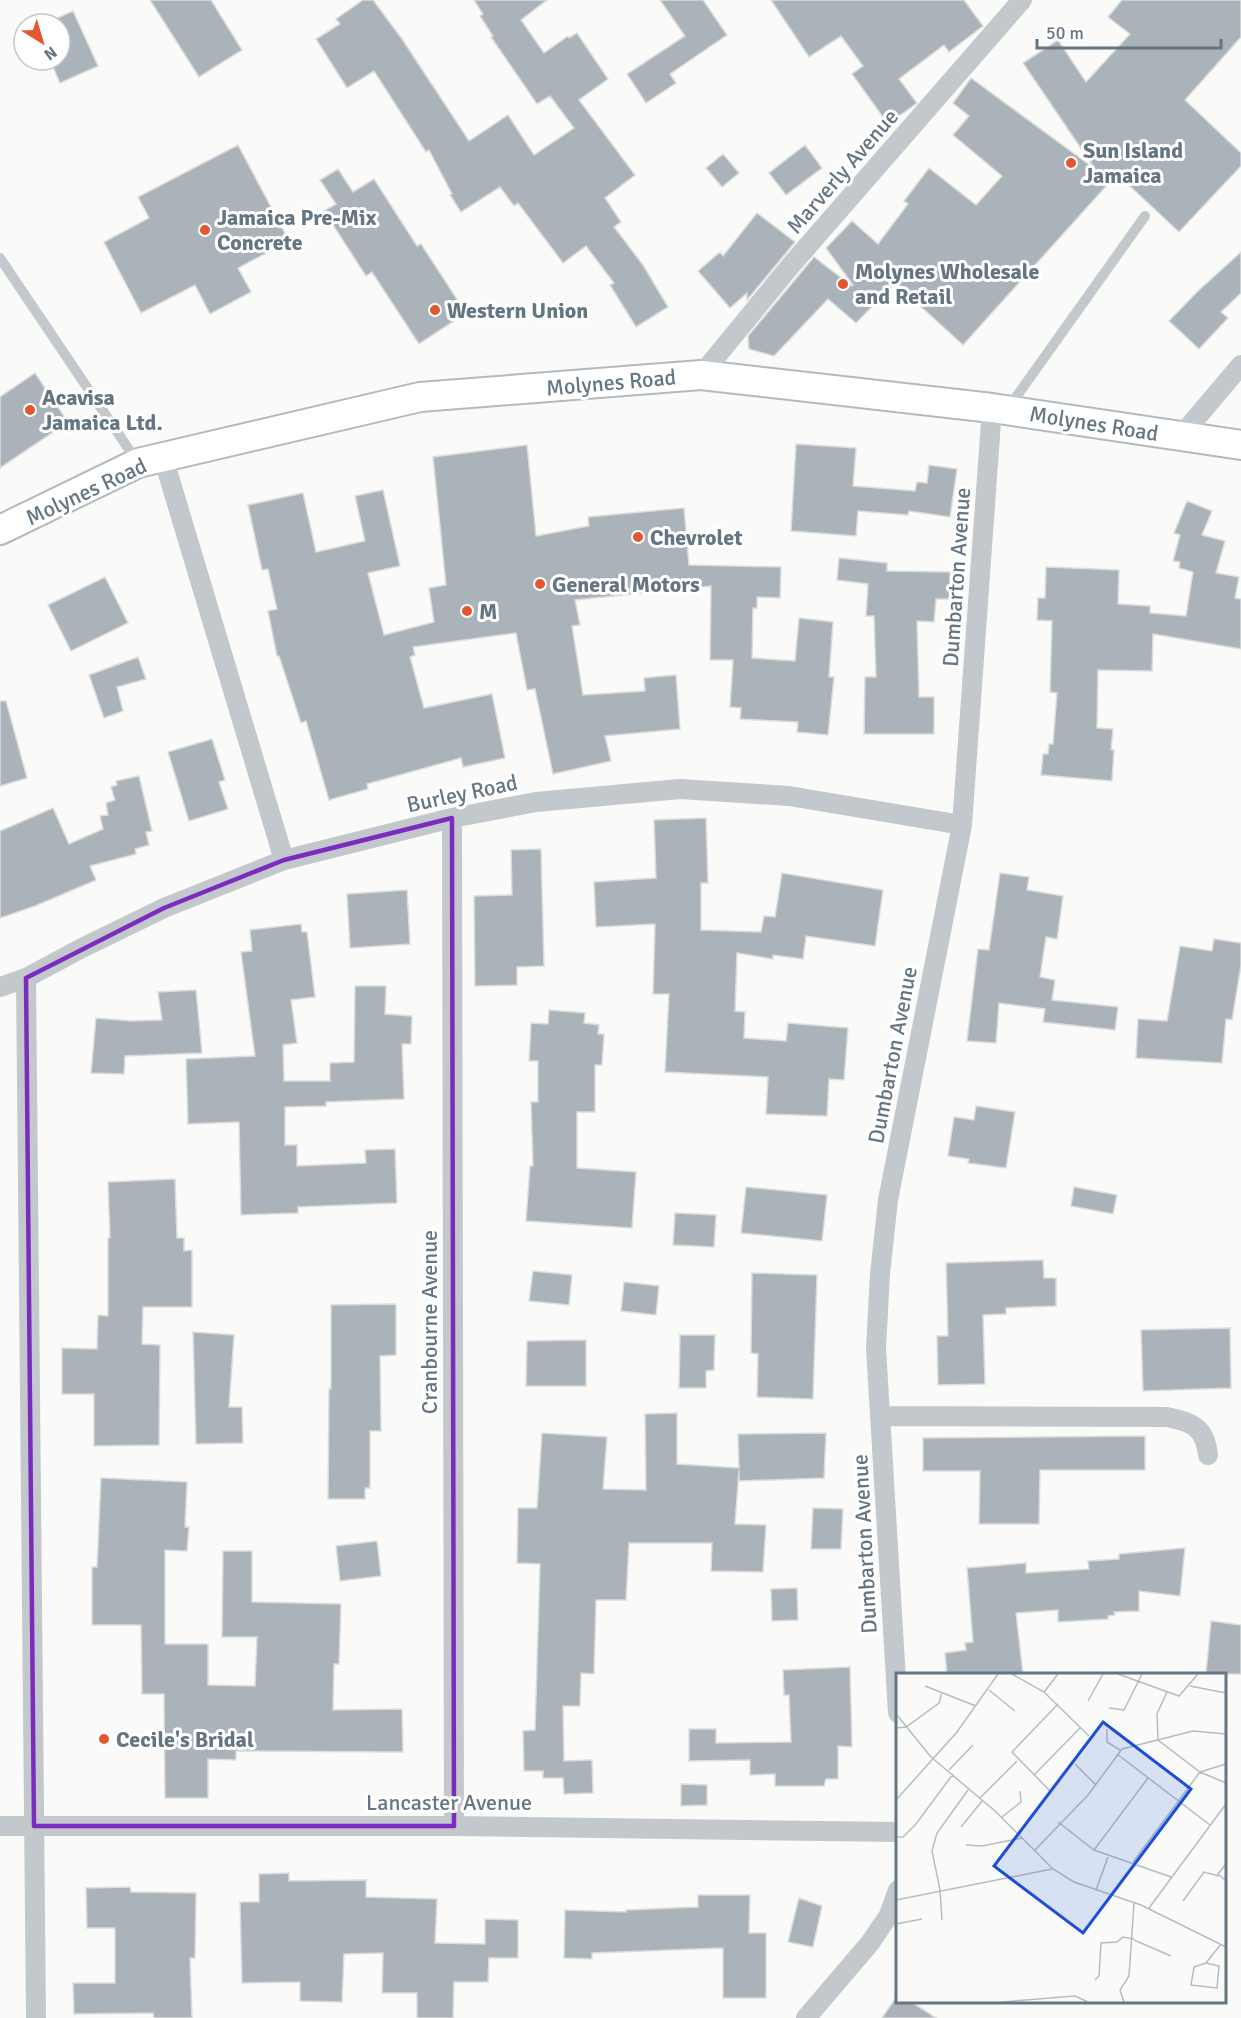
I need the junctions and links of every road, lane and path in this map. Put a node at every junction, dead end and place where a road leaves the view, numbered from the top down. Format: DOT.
graph roads {
  1 [pos="1022,0"];
  2 [pos="1145,216"];
  3 [pos="0,258"];
  4 [pos="1241,365"];
  5 [pos="701,375"];
  6 [pos="1000,409"];
  7 [pos="1181,436"];
  8 [pos="1241,445"];
  9 [pos="150,460"];
  10 [pos="0,530"];
  11 [pos="452,818"];
  12 [pos="962,825"];
  13 [pos="284,860"];
  14 [pos="26,978"];
  15 [pos="0,987"];
  16 [pos="880,1416"];
  17 [pos="1208,1455"];
  18 [pos="896,1696"];
  19 [pos="0,1826"];
  20 [pos="34,1826"];
  21 [pos="454,1826"];
  22 [pos="896,1832"];
  23 [pos="896,1893"];
  24 [pos="36,2018"];
  25 [pos="806,2018"];
  1 -- 5 [label="street, Marverly Avenue"];
  2 -- 6 [label="lane"];
  3 -- 9 [label="lane"];
  4 -- 7 [label="street"];
  5 -- 6 [label="main road, Molynes Road"];
  5 -- 9 [label="main road, Molynes Road"];
  6 -- 7 [label="main road, Molynes Road"];
  6 -- 12 [label="street, Dumbarton Avenue"];
  7 -- 8 [label="main road, Molynes Road"];
  9 -- 10 [label="main road, Molynes Road"];
  9 -- 13 [label="street"];
  11 -- 12 [label="street, Burley Road"];
  11 -- 13 [label="street, Burley Road"];
  11 -- 21 [label="street, Cranbourne Avenue"];
  12 -- 16 [label="street, Dumbarton Avenue"];
  13 -- 14 [label="street, Burley Road"];
  14 -- 15 [label="street, Burley Road"];
  14 -- 20 [label="street"];
  16 -- 17 [label="street"];
  16 -- 18 [label="street, Dumbarton Avenue"];
  19 -- 20 [label="street, Lancaster Avenue"];
  20 -- 21 [label="street, Lancaster Avenue"];
  20 -- 24 [label="street"];
  21 -- 22 [label="street, Lancaster Avenue"];
  23 -- 25 [label="street"];
}
